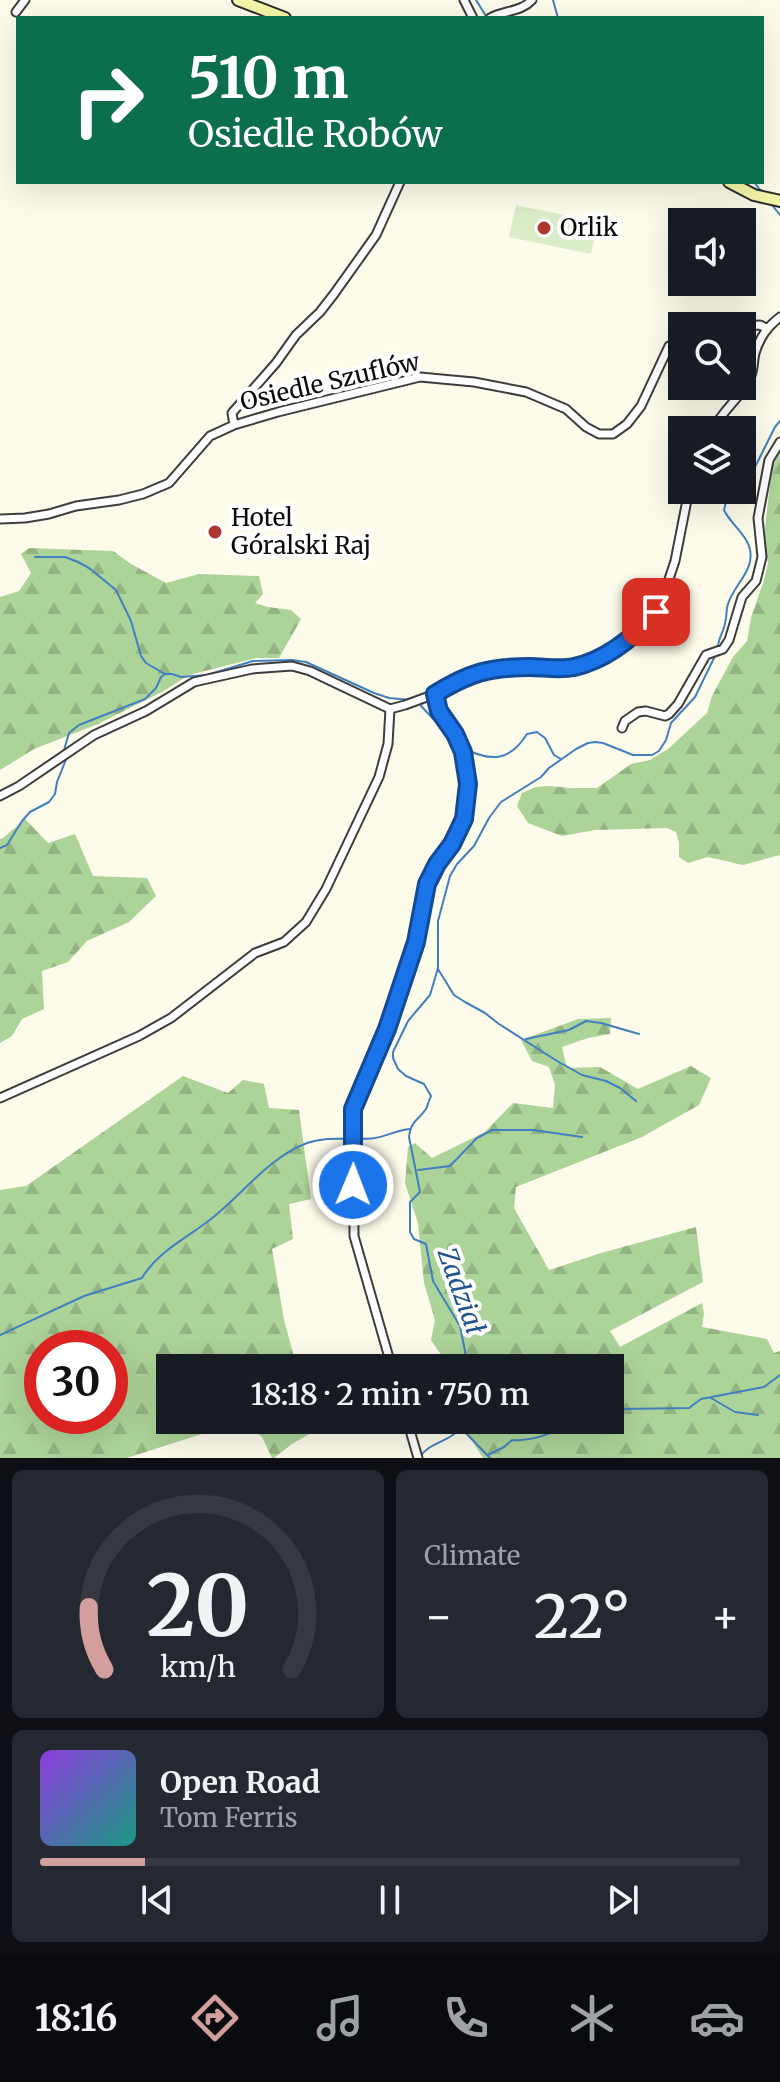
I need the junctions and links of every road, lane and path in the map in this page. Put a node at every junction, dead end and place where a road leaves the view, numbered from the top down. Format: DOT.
graph roads {
  1 [pos="25,0"];
  2 [pos="238,0"];
  3 [pos="532,0"];
  4 [pos="16,12"];
  5 [pos="280,16"];
  6 [pos="496,16"];
  7 [pos="399,184"];
  8 [pos="733,184"];
  9 [pos="778,200"];
  10 [pos="780,317"];
  11 [pos="756,325"];
  12 [pos="766,328"];
  13 [pos="668,348"];
  14 [pos="721,416"];
  15 [pos="234,425"];
  16 [pos="780,442"];
  17 [pos="686,504"];
  18 [pos="0,519"];
  19 [pos="435,694"];
  20 [pos="390,709"];
  21 [pos="622,728"];
  22 [pos="0,796"];
  23 [pos="0,1098"];
  24 [pos="388,1354"];
  25 [pos="411,1434"];
  26 [pos="418,1458"];
  1 -- 4 [label="street"];
  2 -- 5 [label="street"];
  3 -- 6 [label="street"];
  7 -- 15 [label="street"];
  8 -- 9 [label="street"];
  10 -- 12 [label="street"];
  11 -- 12 [label="street"];
  12 -- 14 [label="street"];
  13 -- 15 [label="street, Osiedle Szuflów"];
  15 -- 18 [label="street, Osiedle Szuflów"];
  16 -- 21 [label="street"];
  17 -- 19 [label="street"];
  19 -- 20 [label="street"];
  19 -- 24 [label="street"];
  20 -- 22 [label="street"];
  20 -- 23 [label="street"];
  25 -- 26 [label="street"];
}
